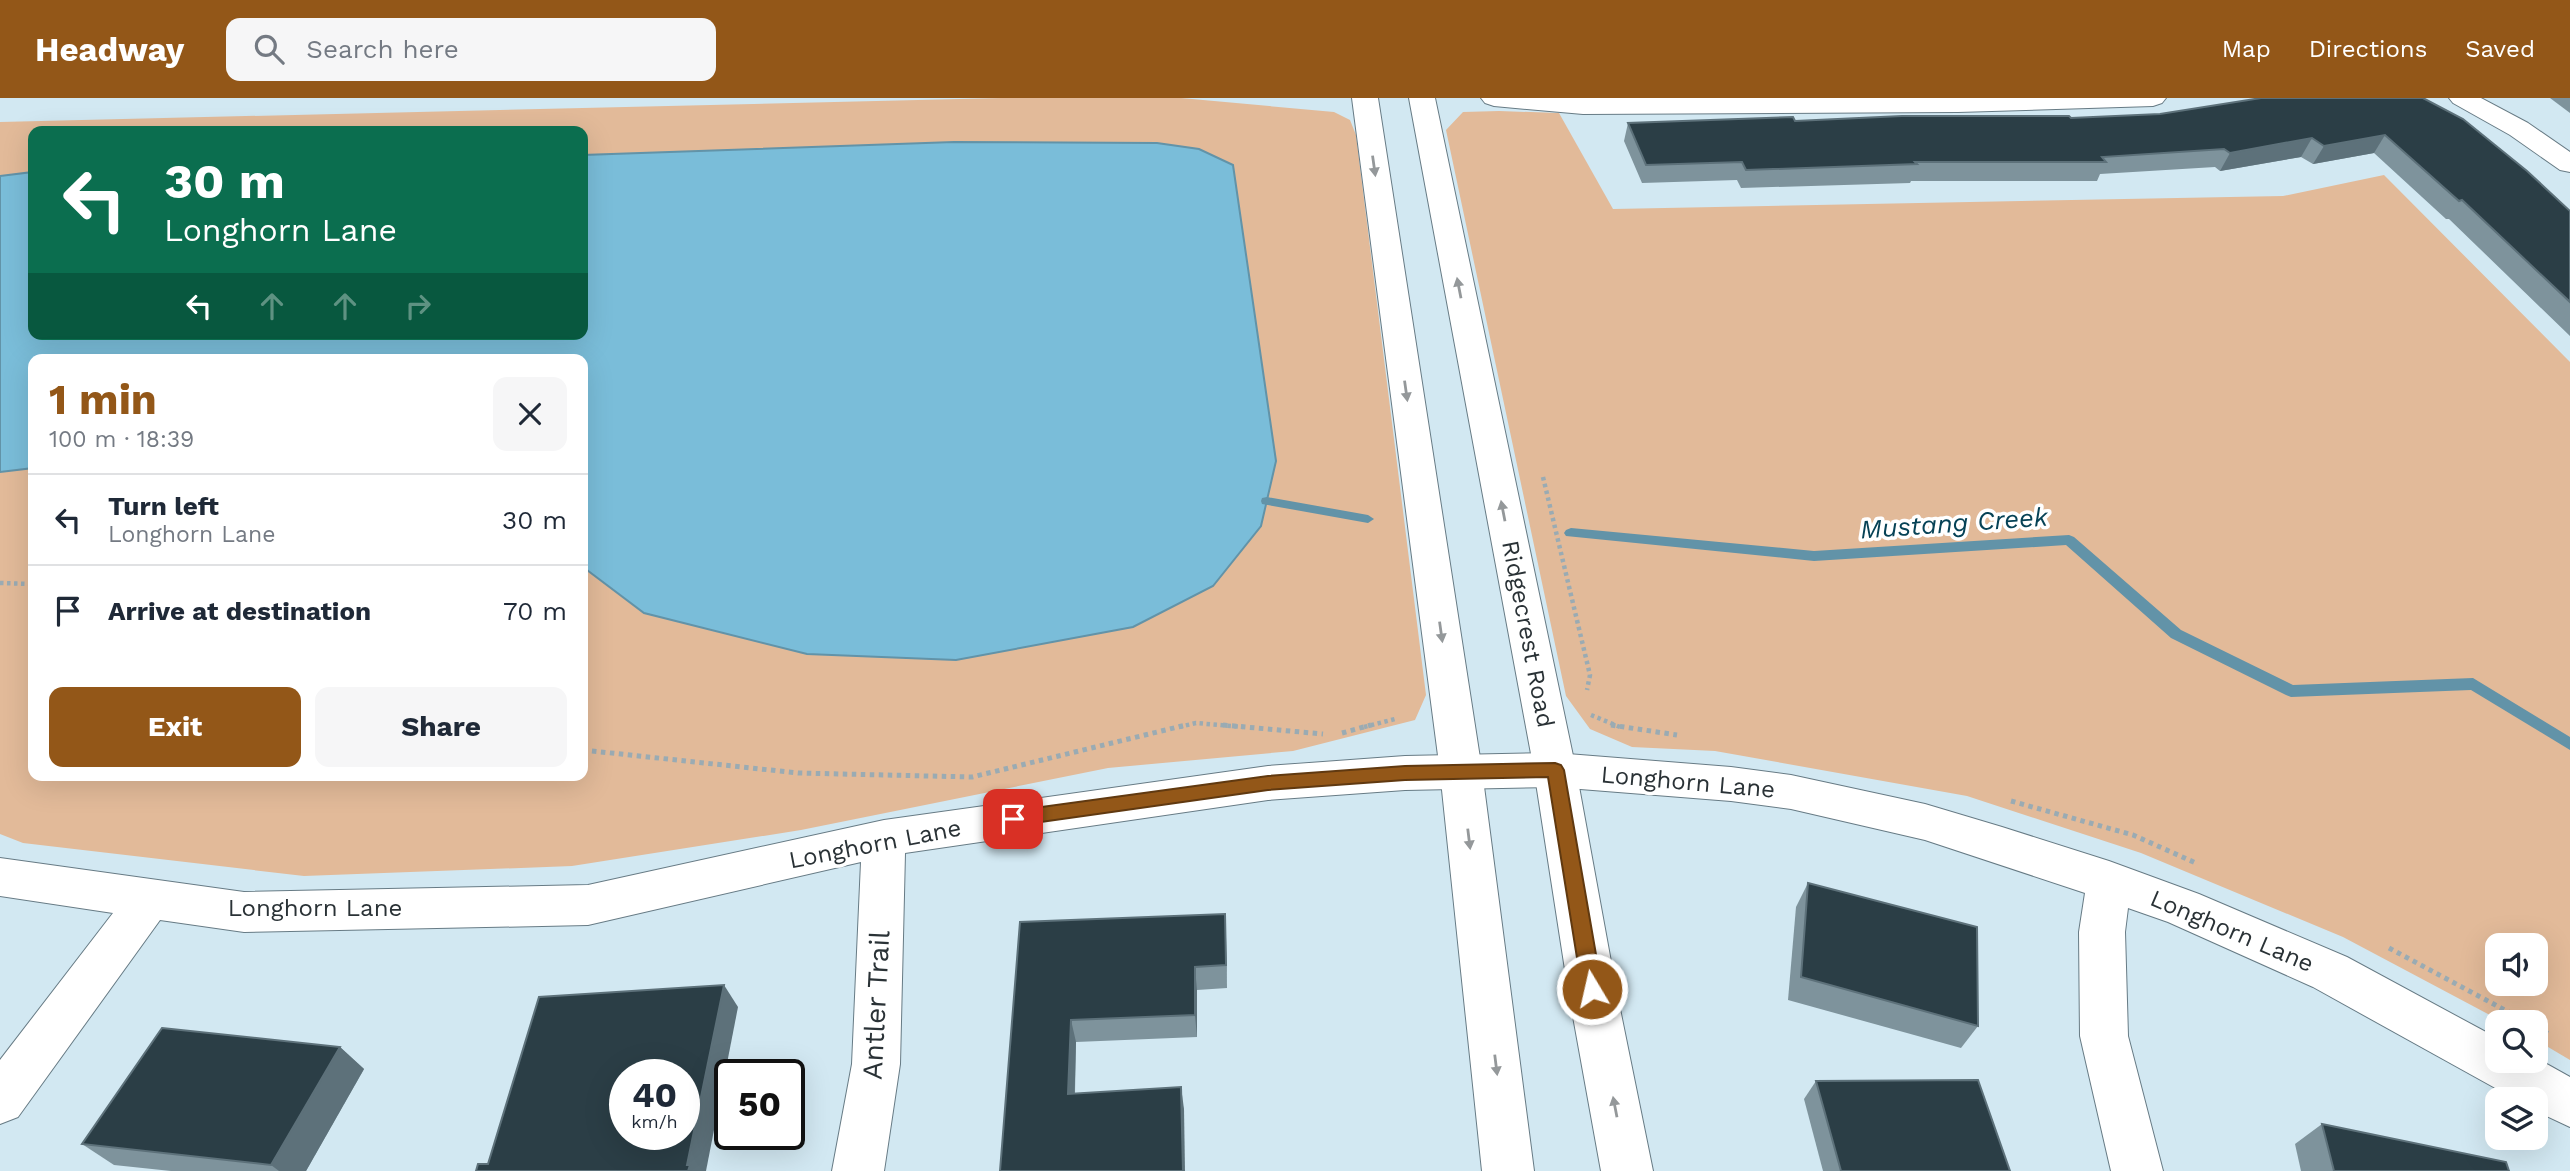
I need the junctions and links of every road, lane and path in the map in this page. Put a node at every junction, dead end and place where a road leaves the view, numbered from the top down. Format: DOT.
graph roads {
  1 [pos="1364,98"];
  2 [pos="1422,98"];
  3 [pos="1493,98"];
  4 [pos="2153,98"];
  5 [pos="2462,98"];
  6 [pos="2570,164"];
  7 [pos="0,583"];
  8 [pos="28,584"];
  9 [pos="1395,719"];
  10 [pos="588,751"];
  11 [pos="1555,770"];
  12 [pos="1461,771"];
  13 [pos="884,838"];
  14 [pos="0,877"];
  15 [pos="2109,880"];
  16 [pos="150,898"];
  17 [pos="0,1100"];
  18 [pos="2570,1103"];
  19 [pos="858,1171"];
  20 [pos="1508,1171"];
  21 [pos="1627,1171"];
  22 [pos="2137,1171"];
  1 -- 12 [label="street, one-way"];
  11 -- 2 [label="street, Ridgecrest Road, one-way"];
  3 -- 4 [label="street"];
  5 -- 6 [label="street"];
  7 -- 8 [label="path"];
  9 -- 10 [label="path"];
  11 -- 12 [label="street, Longhorn Lane"];
  11 -- 15 [label="street, Longhorn Lane"];
  21 -- 11 [label="street, Ridgecrest Road, one-way"];
  12 -- 13 [label="street, Longhorn Lane"];
  12 -- 20 [label="street, one-way"];
  13 -- 16 [label="street, Longhorn Lane"];
  13 -- 19 [label="street, Antler Trail"];
  14 -- 16 [label="street, Longhorn Lane"];
  15 -- 18 [label="street, Longhorn Lane"];
  15 -- 22 [label="street"];
  16 -- 17 [label="street"];
}
